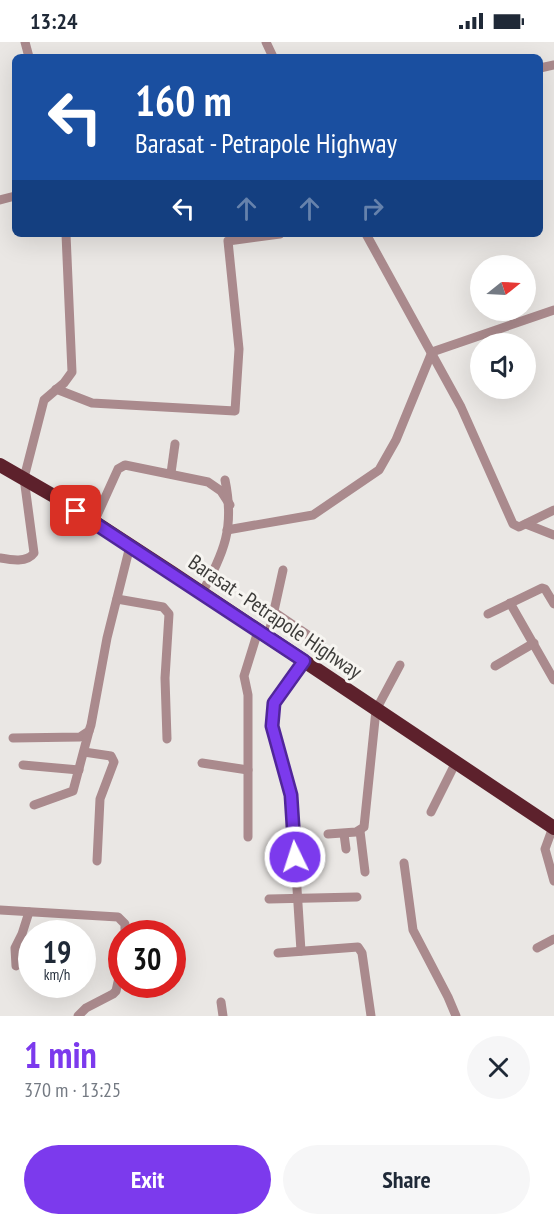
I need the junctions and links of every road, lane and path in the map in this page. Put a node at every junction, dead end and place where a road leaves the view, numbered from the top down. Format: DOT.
graph roads {
  1 [pos="66,237"];
  2 [pos="258,237"];
  3 [pos="368,237"];
  4 [pos="554,309"];
  5 [pos="432,352"];
  6 [pos="56,389"];
  7 [pos="175,444"];
  8 [pos="0,465"];
  9 [pos="171,473"];
  10 [pos="24,478"];
  11 [pos="225,480"];
  12 [pos="230,505"];
  13 [pos="554,510"];
  14 [pos="94,522"];
  15 [pos="526,524"];
  16 [pos="228,530"];
  17 [pos="554,535"];
  18 [pos="130,546"];
  19 [pos="0,558"];
  20 [pos="283,570"];
  21 [pos="202,593"];
  22 [pos="117,599"];
  23 [pos="510,603"];
  24 [pos="554,603"];
  25 [pos="274,612"];
  26 [pos="488,614"];
  27 [pos="263,634"];
  28 [pos="534,643"];
  29 [pos="321,644"];
  30 [pos="304,661"];
  31 [pos="400,665"];
  32 [pos="495,666"];
  33 [pos="554,680"];
  34 [pos="376,710"];
  35 [pos="89,731"];
  36 [pos="13,738"];
  37 [pos="167,739"];
  38 [pos="84,752"];
  39 [pos="456,762"];
  40 [pos="202,763"];
  41 [pos="23,765"];
  42 [pos="79,770"];
  43 [pos="248,770"];
  44 [pos="34,806"];
  45 [pos="431,812"];
  46 [pos="553,828"];
  47 [pos="360,831"];
  48 [pos="328,834"];
  49 [pos="344,834"];
  50 [pos="248,837"];
  51 [pos="345,849"];
  52 [pos="97,861"];
  53 [pos="404,863"];
  54 [pos="365,872"];
  55 [pos="554,881"];
  56 [pos="357,897"];
  57 [pos="298,898"];
  58 [pos="269,899"];
  59 [pos="0,910"];
  60 [pos="29,912"];
  61 [pos="121,920"];
  62 [pos="554,939"];
  63 [pos="537,948"];
  64 [pos="300,951"];
  65 [pos="278,953"];
  66 [pos="16,966"];
  67 [pos="108,997"];
  68 [pos="221,1002"];
  69 [pos="78,1016"];
  70 [pos="223,1016"];
  71 [pos="371,1016"];
  72 [pos="456,1016"];
  1 -- 6 [label="street"];
  2 -- 6 [label="street"];
  3 -- 5 [label="street"];
  4 -- 5 [label="street"];
  5 -- 15 [label="street"];
  5 -- 16 [label="street"];
  6 -- 10 [label="street"];
  7 -- 9 [label="street"];
  8 -- 10 [label="highway, Barasat - Petrapole Highway"];
  9 -- 12 [label="street"];
  9 -- 14 [label="street"];
  10 -- 14 [label="highway, Barasat - Petrapole Highway"];
  10 -- 19 [label="street"];
  11 -- 12 [label="street"];
  12 -- 16 [label="street"];
  13 -- 15 [label="street"];
  14 -- 18 [label="highway, Barasat - Petrapole Highway"];
  15 -- 17 [label="street"];
  16 -- 21 [label="street"];
  18 -- 21 [label="highway, Barasat - Petrapole Highway"];
  18 -- 22 [label="street"];
  20 -- 25 [label="street"];
  21 -- 27 [label="highway, Barasat - Petrapole Highway"];
  22 -- 35 [label="street"];
  22 -- 37 [label="street"];
  23 -- 24 [label="street"];
  23 -- 26 [label="street"];
  23 -- 28 [label="street"];
  25 -- 27 [label="street"];
  25 -- 29 [label="street"];
  27 -- 30 [label="highway, Barasat - Petrapole Highway"];
  27 -- 43 [label="street"];
  28 -- 32 [label="street"];
  28 -- 33 [label="street"];
  30 -- 34 [label="highway, Barasat - Petrapole Highway"];
  30 -- 57 [label="street"];
  31 -- 34 [label="street"];
  34 -- 39 [label="highway, Barasat - Petrapole Highway"];
  34 -- 47 [label="street"];
  35 -- 36 [label="street"];
  35 -- 38 [label="street"];
  38 -- 42 [label="street"];
  38 -- 52 [label="street"];
  39 -- 45 [label="street"];
  39 -- 46 [label="highway, Barasat - Petrapole Highway"];
  40 -- 43 [label="street"];
  41 -- 42 [label="street"];
  42 -- 44 [label="street"];
  43 -- 50 [label="street"];
  46 -- 55 [label="street"];
  47 -- 49 [label="street"];
  47 -- 54 [label="street"];
  48 -- 49 [label="street"];
  49 -- 51 [label="street"];
  53 -- 72 [label="street"];
  56 -- 57 [label="street"];
  57 -- 58 [label="street"];
  57 -- 64 [label="street"];
  59 -- 60 [label="street"];
  60 -- 61 [label="street"];
  60 -- 66 [label="street"];
  62 -- 63 [label="street"];
  64 -- 65 [label="street"];
  64 -- 71 [label="street"];
  67 -- 69 [label="street"];
  68 -- 70 [label="street"];
}
